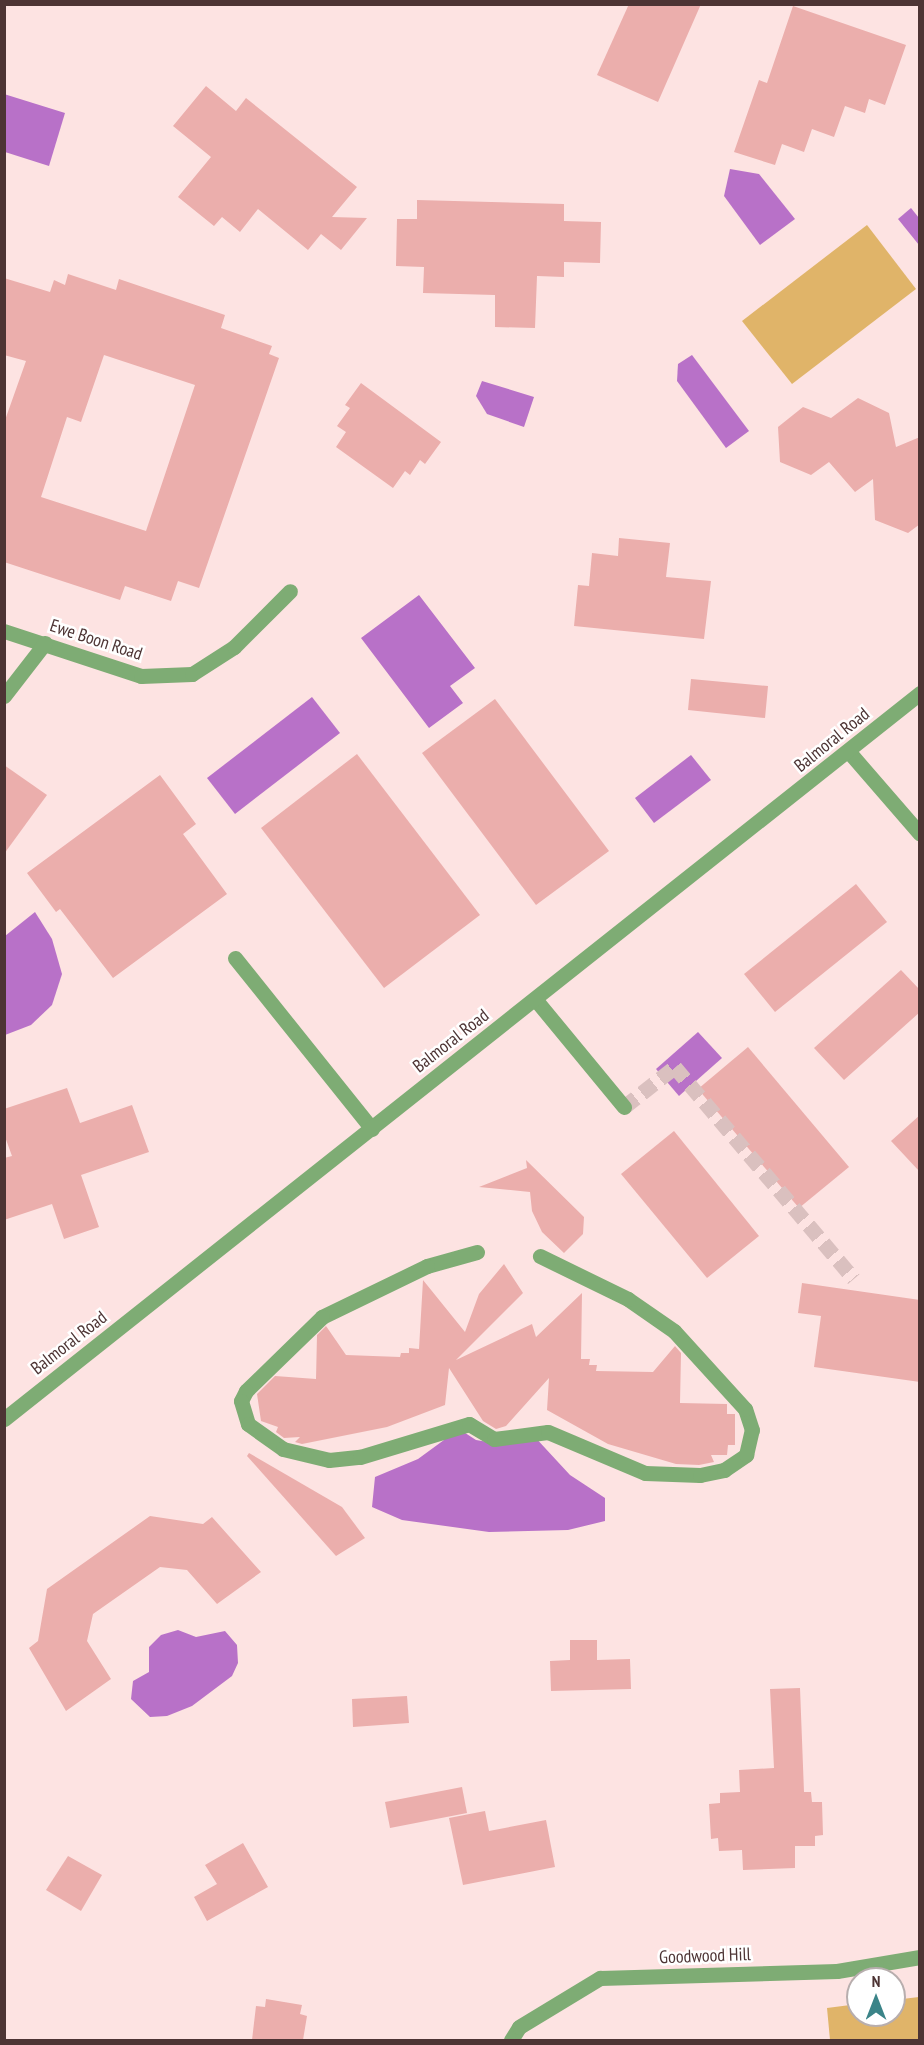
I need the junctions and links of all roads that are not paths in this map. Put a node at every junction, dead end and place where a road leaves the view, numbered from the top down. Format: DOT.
graph roads {
  1 [pos="290,591"];
  2 [pos="4,631"];
  3 [pos="45,643"];
  4 [pos="920,693"];
  5 [pos="4,696"];
  6 [pos="849,752"];
  7 [pos="920,834"];
  8 [pos="235,958"];
  9 [pos="535,999"];
  10 [pos="624,1107"];
  11 [pos="372,1129"];
  12 [pos="477,1251"];
  13 [pos="540,1256"];
  14 [pos="4,1419"];
  15 [pos="920,1957"];
  16 [pos="511,2040"];
  1 -- 3 [label="street, Ewe Boon Road"];
  2 -- 3 [label="street, Ewe Boon Road"];
  3 -- 5 [label="street"];
  4 -- 6 [label="street, Balmoral Road"];
  6 -- 7 [label="street"];
  6 -- 9 [label="street, Balmoral Road"];
  8 -- 11 [label="street"];
  9 -- 10 [label="street"];
  9 -- 11 [label="street, Balmoral Road"];
  11 -- 14 [label="street, Balmoral Road"];
  12 -- 13 [label="street"];
  15 -- 16 [label="street, Goodwood Hill"];
}
